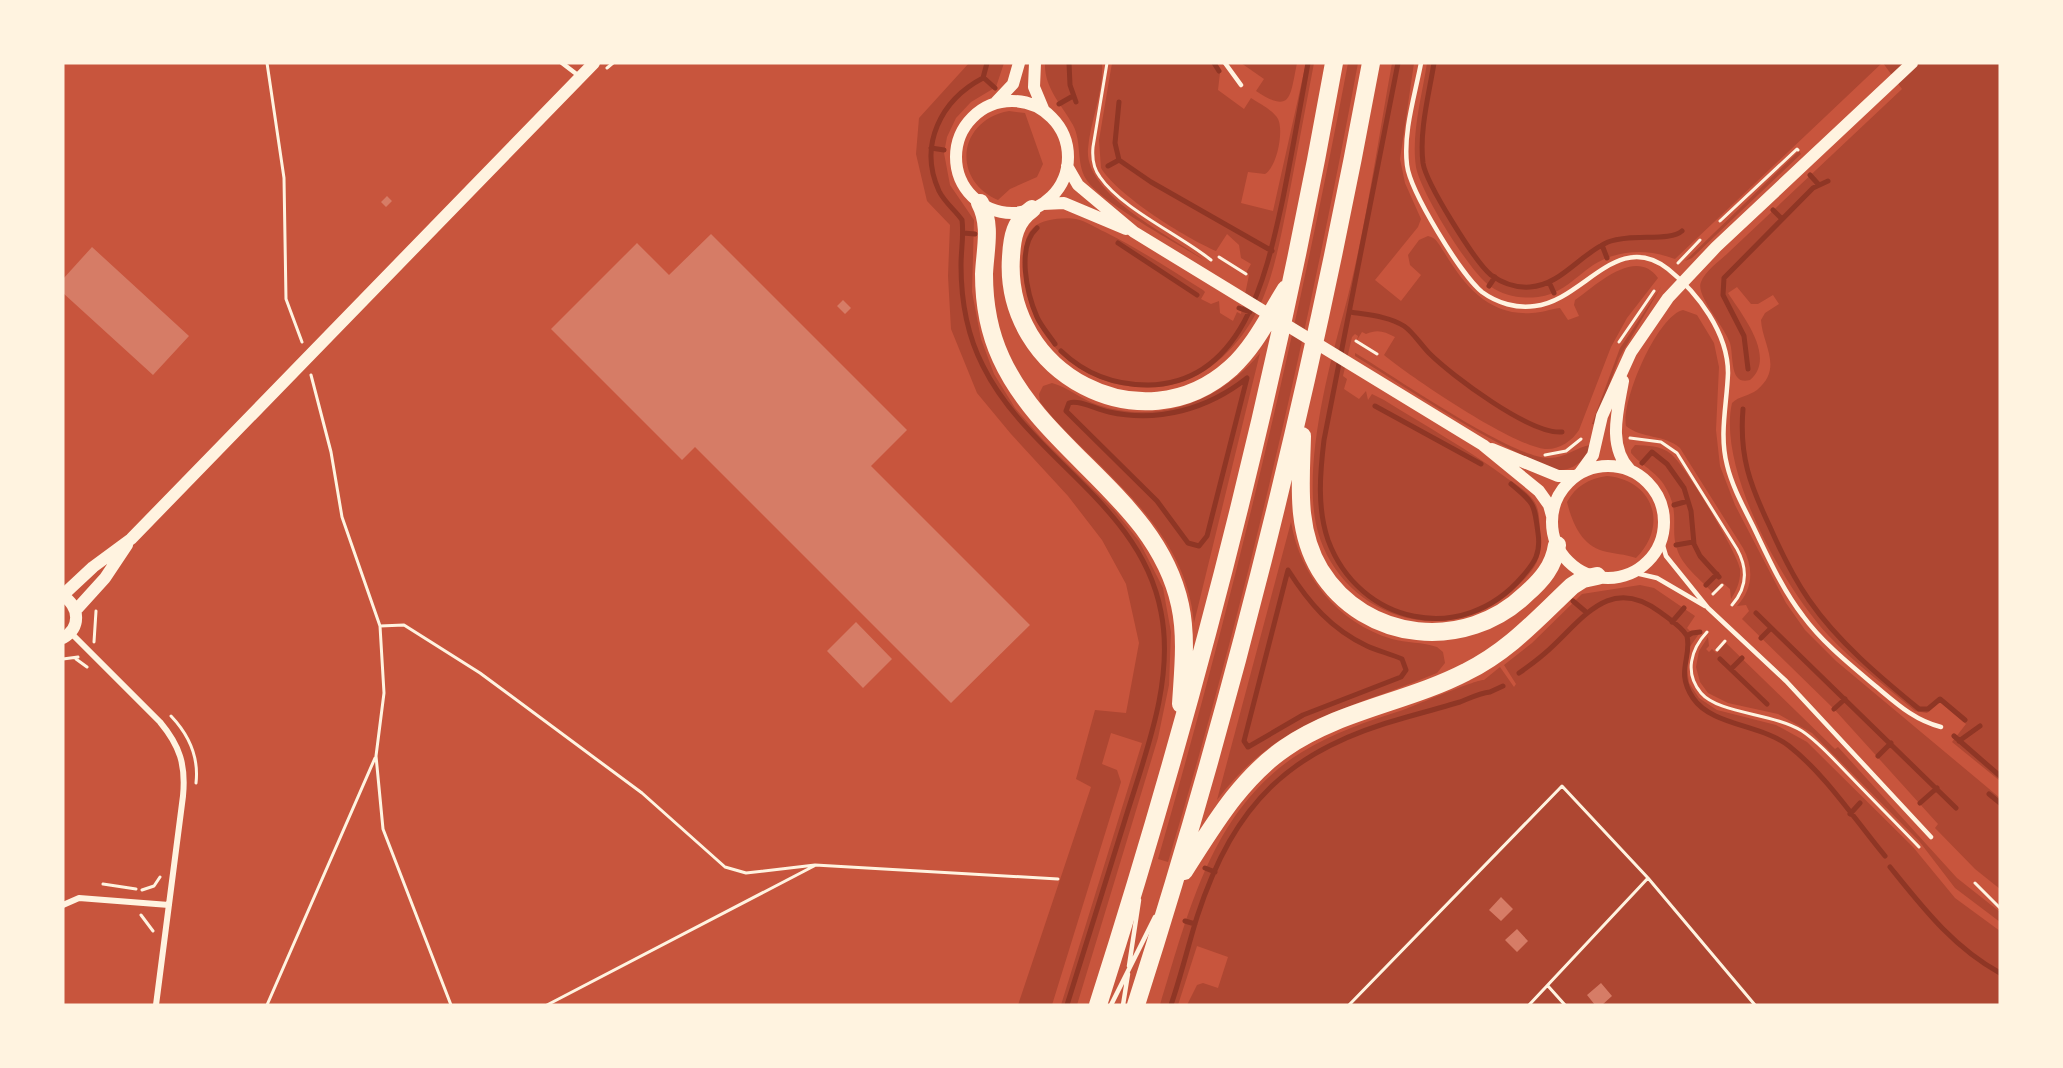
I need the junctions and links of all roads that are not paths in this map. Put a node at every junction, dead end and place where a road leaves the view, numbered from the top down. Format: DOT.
graph roads {
  1 [pos="562,63"];
  2 [pos="594,63"];
  3 [pos="1019,63"];
  4 [pos="1035,63"];
  5 [pos="1225,63"];
  6 [pos="1334,63"];
  7 [pos="1371,63"];
  8 [pos="1421,63"];
  9 [pos="1912,63"];
  10 [pos="580,77"];
  11 [pos="1241,85"];
  12 [pos="994,104"];
  13 [pos="1044,112"];
  14 [pos="1067,166"];
  15 [pos="980,203"];
  16 [pos="1037,206"];
  17 [pos="1134,232"];
  18 [pos="1293,277"];
  19 [pos="1682,282"];
  20 [pos="1627,361"];
  21 [pos="1303,398"];
  22 [pos="1483,445"];
  23 [pos="1631,471"];
  24 [pos="1578,475"];
  25 [pos="1552,516"];
  26 [pos="131,539"];
  27 [pos="1661,539"];
  28 [pos="1557,545"];
  29 [pos="1631,572"];
  30 [pos="1597,576"];
  31 [pos="63,596"];
  32 [pos="1707,608"];
  33 [pos="76,610"];
  34 [pos="67,636"];
  35 [pos="1941,727"];
  36 [pos="1180,735"];
  37 [pos="1931,837"];
  38 [pos="1146,856"];
  39 [pos="1180,866"];
  40 [pos="1174,887"];
  41 [pos="63,905"];
  42 [pos="169,905"];
  43 [pos="1129,970"];
  44 [pos="156,1005"];
  45 [pos="1098,1005"];
  46 [pos="1111,1005"];
  47 [pos="1123,1005"];
  48 [pos="1136,1005"];
  1 -- 10 [label="lane"];
  2 -- 10 [label="main road"];
  3 -- 12 [label="main road"];
  4 -- 13 [label="main road"];
  5 -- 11 [label="lane"];
  6 -- 18 [label="highway"];
  7 -- 21 [label="highway"];
  8 -- 19 [label="lane"];
  9 -- 19 [label="main road"];
  10 -- 26 [label="main road"];
  12 -- 13 [label="main road"];
  12 -- 15 [label="main road"];
  13 -- 14 [label="main road"];
  14 -- 16 [label="main road"];
  14 -- 17 [label="main road"];
  15 -- 16 [label="main road"];
  15 -- 36 [label="highway"];
  16 -- 17 [label="main road"];
  16 -- 18 [label="highway"];
  17 -- 22 [label="main road"];
  18 -- 36 [label="highway"];
  19 -- 20 [label="main road"];
  19 -- 35 [label="lane"];
  20 -- 23 [label="main road"];
  20 -- 24 [label="main road"];
  21 -- 28 [label="highway"];
  21 -- 39 [label="highway"];
  22 -- 24 [label="main road"];
  22 -- 25 [label="main road"];
  23 -- 24 [label="main road"];
  23 -- 27 [label="main road"];
  24 -- 25 [label="main road"];
  25 -- 28 [label="main road"];
  26 -- 31 [label="main road"];
  26 -- 33 [label="main road"];
  27 -- 29 [label="main road"];
  27 -- 32 [label="lane"];
  28 -- 30 [label="main road"];
  29 -- 30 [label="main road"];
  29 -- 32 [label="lane"];
  30 -- 40 [label="highway"];
  31 -- 33 [label="main road"];
  32 -- 37 [label="lane"];
  33 -- 34 [label="main road"];
  34 -- 42 [label="street"];
  36 -- 38 [label="highway"];
  38 -- 43 [label="lane"];
  38 -- 45 [label="highway"];
  39 -- 40 [label="highway"];
  39 -- 43 [label="lane"];
  40 -- 48 [label="highway"];
  41 -- 42 [label="street"];
  42 -- 44 [label="street"];
  43 -- 46 [label="lane"];
  43 -- 47 [label="lane"];
}
